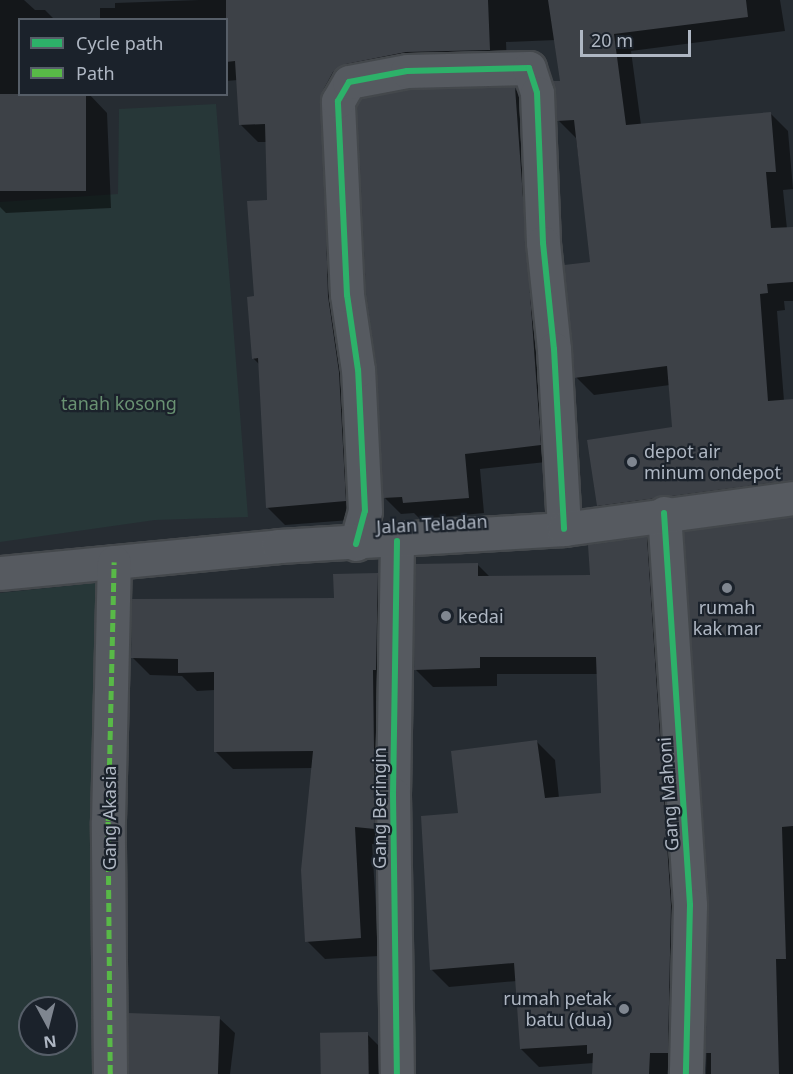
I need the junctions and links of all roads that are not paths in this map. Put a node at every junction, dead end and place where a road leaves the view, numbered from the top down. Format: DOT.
graph roads {
  1 [pos="793,498"];
  2 [pos="664,513"];
  3 [pos="564,529"];
  4 [pos="397,541"];
  5 [pos="356,544"];
  6 [pos="114,562"];
  7 [pos="0,573"];
  8 [pos="110,1074"];
  9 [pos="397,1074"];
  10 [pos="686,1074"];
  1 -- 2 [label="street, Jalan Teladan"];
  2 -- 3 [label="street, Jalan Teladan"];
  2 -- 10 [label="street, Gang Mahoni"];
  3 -- 4 [label="street, Jalan Teladan"];
  3 -- 5 [label="street"];
  4 -- 5 [label="street, Jalan Teladan"];
  4 -- 9 [label="street, Gang Beringin"];
  5 -- 6 [label="street, Jalan Teladan"];
  6 -- 7 [label="street, Jalan Teladan"];
  6 -- 8 [label="street, Gang Akasia"];
}
